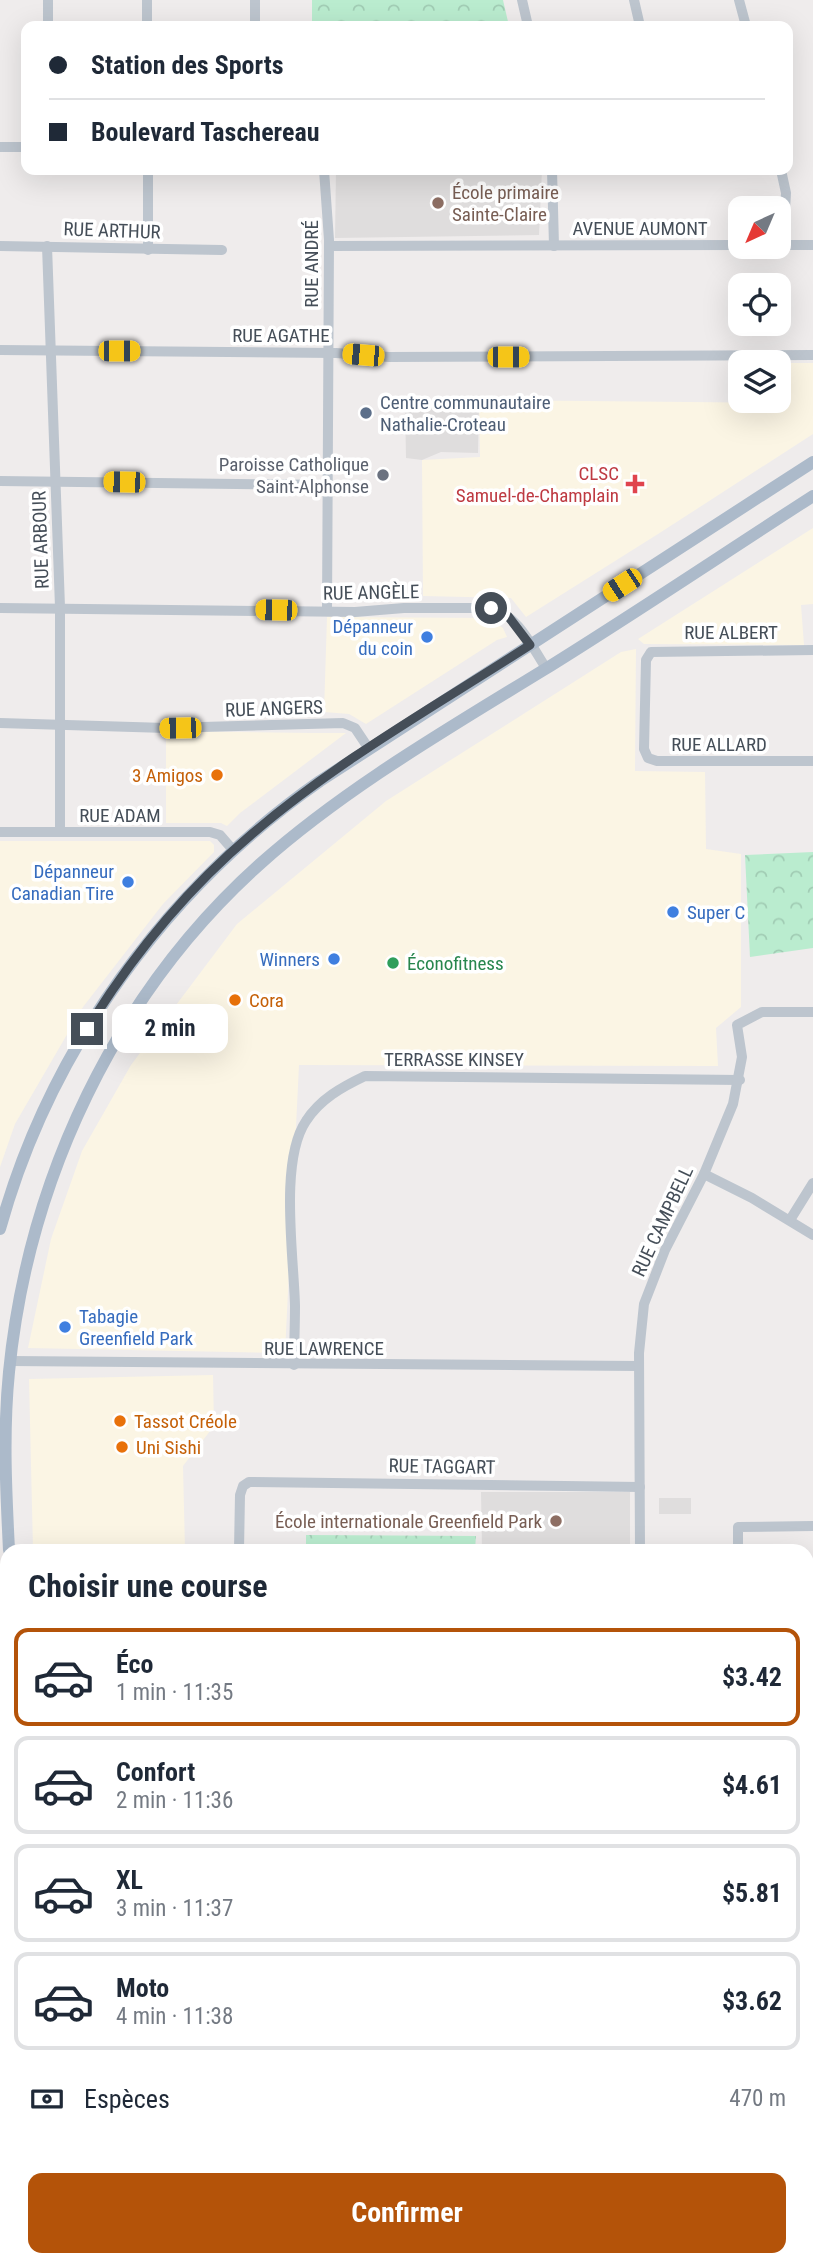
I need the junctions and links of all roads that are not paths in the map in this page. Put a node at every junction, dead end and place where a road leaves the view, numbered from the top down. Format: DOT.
graph roads {
  1 [pos="48,0"];
  2 [pos="147,0"];
  3 [pos="255,0"];
  4 [pos="522,0"];
  5 [pos="634,0"];
  6 [pos="739,0"];
  7 [pos="48,21"];
  8 [pos="148,21"];
  9 [pos="255,21"];
  10 [pos="527,21"];
  11 [pos="638,21"];
  12 [pos="745,21"];
  13 [pos="0,147"];
  14 [pos="21,147"];
  15 [pos="148,175"];
  16 [pos="324,175"];
  17 [pos="552,175"];
  18 [pos="782,175"];
  19 [pos="786,196"];
  20 [pos="728,245"];
  21 [pos="791,245"];
  22 [pos="813,245"];
  23 [pos="0,246"];
  24 [pos="47,246"];
  25 [pos="329,246"];
  26 [pos="554,246"];
  27 [pos="148,250"];
  28 [pos="222,250"];
  29 [pos="0,350"];
  30 [pos="51,350"];
  31 [pos="328,353"];
  32 [pos="813,355"];
  33 [pos="813,462"];
  34 [pos="0,481"];
  35 [pos="55,481"];
  36 [pos="327,485"];
  37 [pos="813,496"];
  38 [pos="60,607"];
  39 [pos="0,608"];
  40 [pos="327,611"];
  41 [pos="530,645"];
  42 [pos="813,650"];
  43 [pos="649,653"];
  44 [pos="546,668"];
  45 [pos="0,723"];
  46 [pos="60,723"];
  47 [pos="369,748"];
  48 [pos="813,761"];
  49 [pos="0,832"];
  50 [pos="60,832"];
  51 [pos="233,850"];
  52 [pos="813,1012"];
  53 [pos="740,1080"];
  54 [pos="31,1141"];
  55 [pos="704,1174"];
  56 [pos="813,1183"];
  57 [pos="0,1206"];
  58 [pos="790,1220"];
  59 [pos="0,1229"];
  60 [pos="813,1235"];
  61 [pos="3,1358"];
  62 [pos="294,1365"];
  63 [pos="639,1366"];
  64 [pos="640,1487"];
  65 [pos="813,1526"];
  66 [pos="9,1544"];
  67 [pos="239,1544"];
  68 [pos="640,1544"];
  69 [pos="738,1544"];
  1 -- 7 [label="street"];
  2 -- 8 [label="street"];
  3 -- 9 [label="street"];
  4 -- 10 [label="street"];
  5 -- 11 [label="street"];
  6 -- 12 [label="street"];
  13 -- 14 [label="street"];
  15 -- 27 [label="street"];
  16 -- 25 [label="street, RUE ANDRÉ"];
  17 -- 26 [label="street"];
  18 -- 19 [label="street"];
  20 -- 26 [label="street, AVENUE AUMONT"];
  21 -- 22 [label="street"];
  23 -- 24 [label="street, RUE ARTHUR"];
  24 -- 27 [label="street, RUE ARTHUR"];
  24 -- 30 [label="street, RUE ARBOUR"];
  25 -- 26 [label="street, AVENUE AUMONT"];
  25 -- 31 [label="street, RUE ANDRÉ"];
  27 -- 28 [label="street, RUE ARTHUR"];
  29 -- 30 [label="street, RUE AGATHE"];
  30 -- 31 [label="street, RUE AGATHE"];
  30 -- 35 [label="street, RUE ARBOUR"];
  31 -- 32 [label="street, RUE AGATHE"];
  31 -- 36 [label="street, RUE ANDRÉ"];
  33 -- 41 [label="main road"];
  34 -- 35 [label="street"];
  35 -- 36 [label="street"];
  35 -- 38 [label="street, RUE ARBOUR"];
  36 -- 40 [label="street, RUE ANDRÉ"];
  37 -- 44 [label="main road"];
  38 -- 39 [label="street, RUE ANGÈLE"];
  38 -- 40 [label="street, RUE ANGÈLE"];
  38 -- 46 [label="street, RUE ARBOUR"];
  40 -- 41 [label="street, RUE ANGÈLE"];
  41 -- 44 [label="street, RUE ANGÈLE"];
  41 -- 47 [label="main road"];
  42 -- 43 [label="street, RUE ALBERT"];
  43 -- 48 [label="street, RUE ALLARD"];
  44 -- 61 [label="main road"];
  45 -- 46 [label="street, RUE ANGERS"];
  46 -- 47 [label="street, RUE ANGERS"];
  46 -- 50 [label="street, RUE ARBOUR"];
  47 -- 51 [label="main road"];
  49 -- 50 [label="street, RUE ADAM"];
  50 -- 51 [label="street, RUE ADAM"];
  51 -- 54 [label="main road"];
  52 -- 53 [label="street, RUE CAMPBELL"];
  53 -- 55 [label="street, RUE CAMPBELL"];
  53 -- 62 [label="street, TERRASSE KINSEY"];
  54 -- 57 [label="main road"];
  54 -- 59 [label="main road"];
  55 -- 58 [label="street"];
  55 -- 63 [label="street, RUE CAMPBELL"];
  56 -- 58 [label="street"];
  58 -- 60 [label="street"];
  61 -- 62 [label="street, RUE LAWRENCE"];
  61 -- 66 [label="main road"];
  62 -- 63 [label="street, RUE LAWRENCE"];
  63 -- 64 [label="street, RUE CAMPBELL"];
  64 -- 67 [label="street, RUE TAGGART"];
  64 -- 68 [label="street, RUE CAMPBELL"];
  65 -- 69 [label="street"];
}
